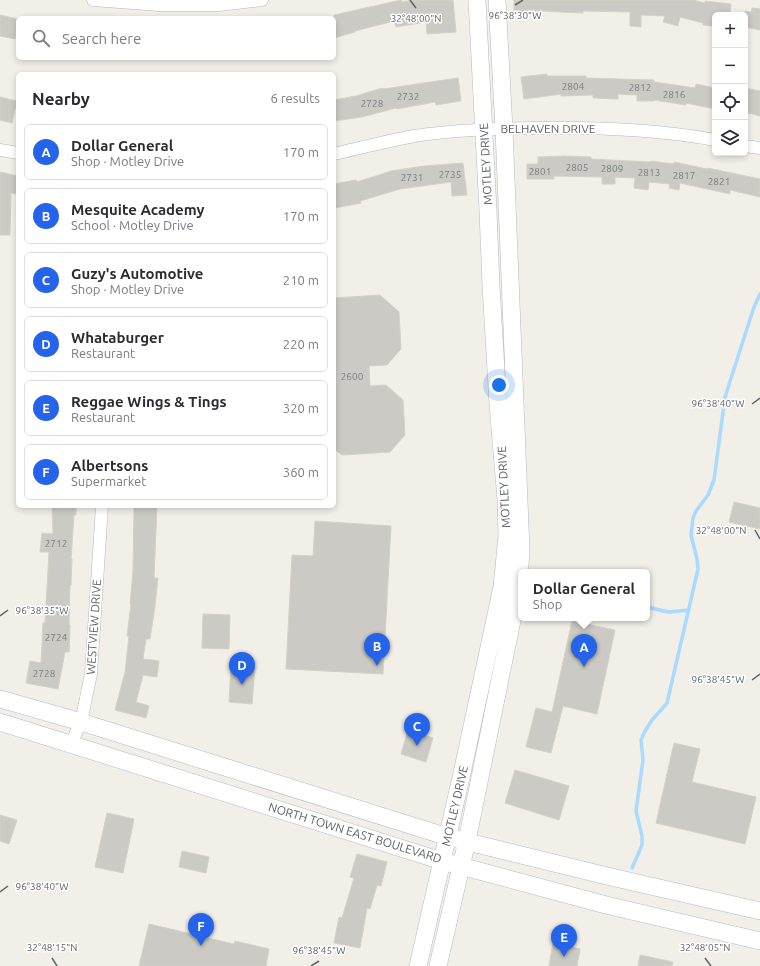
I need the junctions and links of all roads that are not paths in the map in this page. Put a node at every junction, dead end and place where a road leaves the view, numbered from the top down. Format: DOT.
graph roads {
  1 [pos="93,0"];
  2 [pos="262,0"];
  3 [pos="477,0"];
  4 [pos="497,0"];
  5 [pos="484,129"];
  6 [pos="504,129"];
  7 [pos="712,140"];
  8 [pos="748,146"];
  9 [pos="760,148"];
  10 [pos="0,150"];
  11 [pos="16,153"];
  12 [pos="336,154"];
  13 [pos="509,235"];
  14 [pos="489,237"];
  15 [pos="102,508"];
  16 [pos="510,589"];
  17 [pos="0,699"];
  18 [pos="0,722"];
  19 [pos="81,722"];
  20 [pos="71,744"];
  21 [pos="254,776"];
  22 [pos="247,800"];
  23 [pos="448,836"];
  24 [pos="467,841"];
  25 [pos="442,861"];
  26 [pos="462,865"];
  27 [pos="760,911"];
  28 [pos="760,942"];
  29 [pos="418,966"];
  30 [pos="438,966"];
  1 -- 2 [label="street"];
  3 -- 5 [label="main road, MOTLEY DRIVE"];
  4 -- 6 [label="main road, MOTLEY DRIVE"];
  5 -- 6 [label="street, BELHAVEN DRIVE"];
  5 -- 12 [label="street, BELHAVEN DRIVE"];
  5 -- 14 [label="main road, MOTLEY DRIVE"];
  6 -- 7 [label="street, BELHAVEN DRIVE"];
  6 -- 13 [label="main road, MOTLEY DRIVE"];
  8 -- 9 [label="street"];
  10 -- 11 [label="street"];
  13 -- 14 [label="main road"];
  13 -- 16 [label="main road, MOTLEY DRIVE"];
  14 -- 16 [label="main road, MOTLEY DRIVE"];
  15 -- 19 [label="street, WESTVIEW DRIVE"];
  16 -- 23 [label="main road, MOTLEY DRIVE"];
  16 -- 24 [label="main road, MOTLEY DRIVE"];
  17 -- 19 [label="main road, NORTH TOWN EAST BOULEVARD"];
  18 -- 20 [label="main road, NORTH TOWN EAST BOULEVARD"];
  19 -- 20 [label="street, WESTVIEW DRIVE"];
  19 -- 21 [label="main road, NORTH TOWN EAST BOULEVARD"];
  20 -- 22 [label="main road, NORTH TOWN EAST BOULEVARD"];
  21 -- 22 [label="main road"];
  21 -- 23 [label="main road, NORTH TOWN EAST BOULEVARD"];
  22 -- 25 [label="main road, NORTH TOWN EAST BOULEVARD"];
  23 -- 24 [label="main road, NORTH TOWN EAST BOULEVARD"];
  23 -- 25 [label="main road, MOTLEY DRIVE"];
  24 -- 26 [label="main road, MOTLEY DRIVE"];
  24 -- 27 [label="main road, NORTH TOWN EAST BOULEVARD"];
  25 -- 26 [label="main road, NORTH TOWN EAST BOULEVARD"];
  25 -- 29 [label="main road, MOTLEY DRIVE"];
  26 -- 28 [label="main road, NORTH TOWN EAST BOULEVARD"];
  26 -- 30 [label="main road, MOTLEY DRIVE"];
}
